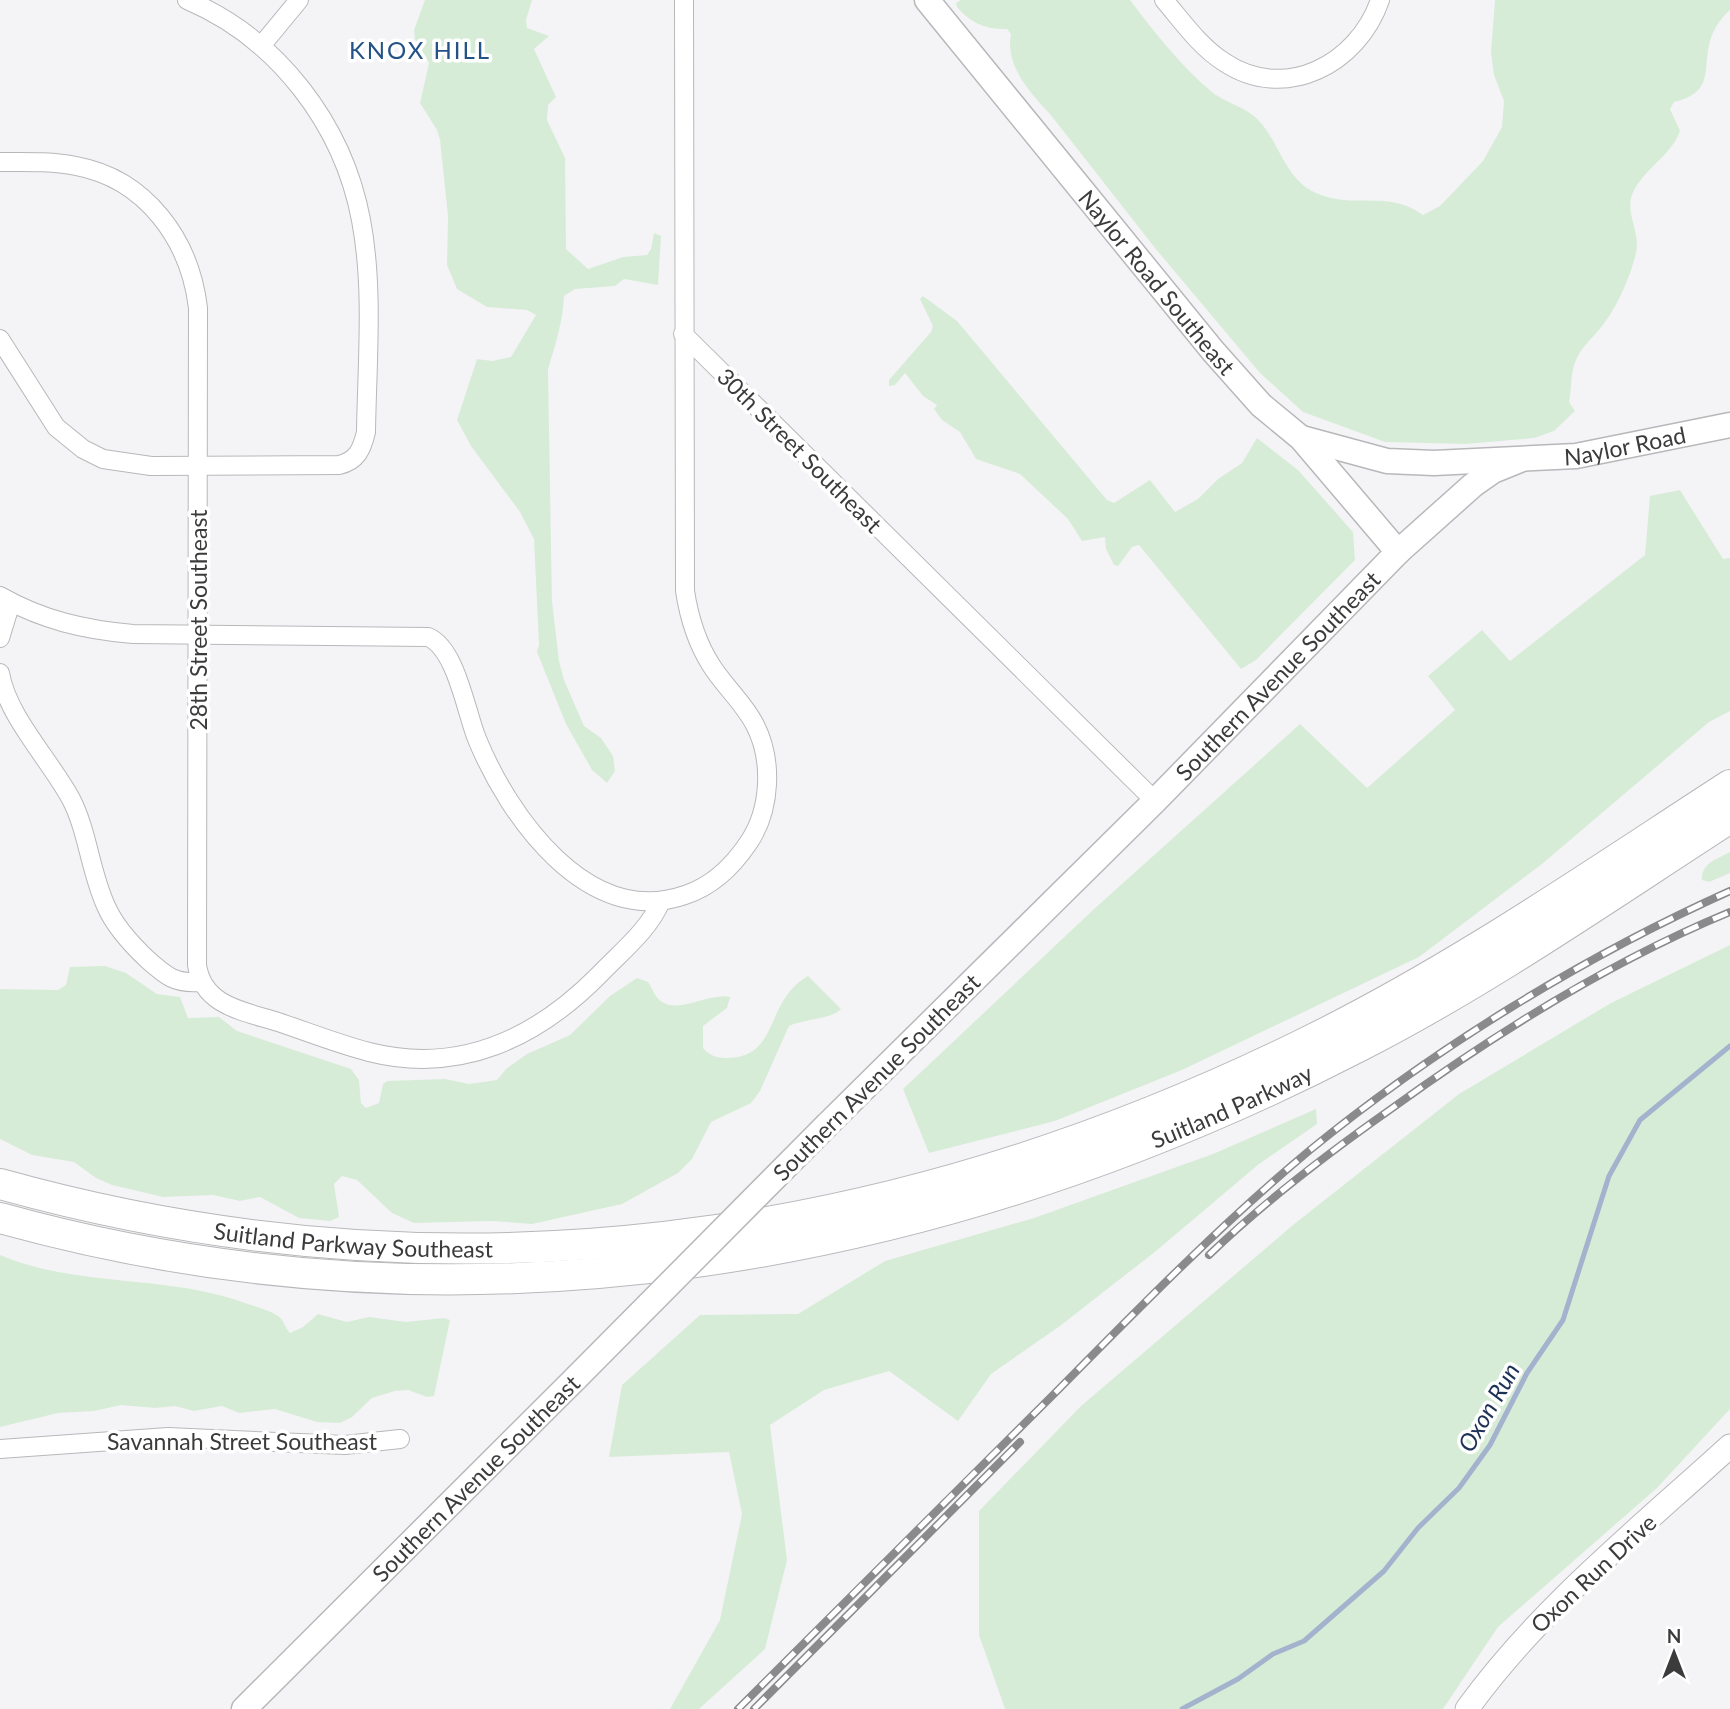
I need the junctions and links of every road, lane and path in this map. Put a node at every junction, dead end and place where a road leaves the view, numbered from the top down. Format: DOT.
graph roads {
  1 [pos="187,0"];
  2 [pos="299,0"];
  3 [pos="927,0"];
  4 [pos="1164,0"];
  5 [pos="1380,0"];
  6 [pos="680,3"];
  7 [pos="261,46"];
  8 [pos="0,162"];
  9 [pos="683,334"];
  10 [pos="0,339"];
  11 [pos="1730,425"];
  12 [pos="1301,438"];
  13 [pos="1520,460"];
  14 [pos="198,466"];
  15 [pos="1398,552"];
  16 [pos="6,599"];
  17 [pos="200,634"];
  18 [pos="0,638"];
  19 [pos="0,673"];
  20 [pos="1730,785"];
  21 [pos="1155,801"];
  22 [pos="1730,818"];
  23 [pos="662,901"];
  24 [pos="204,988"];
  25 [pos="0,1184"];
  26 [pos="0,1218"];
  27 [pos="712,1232"];
  28 [pos="681,1266"];
  29 [pos="400,1439"];
  30 [pos="1730,1446"];
  31 [pos="0,1449"];
  32 [pos="244,1709"];
  33 [pos="1467,1709"];
  1 -- 7 [label="street"];
  2 -- 7 [label="street"];
  3 -- 12 [label="main road, Naylor Road Southeast"];
  4 -- 5 [label="street"];
  6 -- 9 [label="street"];
  7 -- 14 [label="street"];
  8 -- 14 [label="street, 28th Street Southeast"];
  9 -- 21 [label="street, 30th Street Southeast"];
  9 -- 23 [label="street"];
  10 -- 14 [label="street"];
  11 -- 13 [label="main road, Naylor Road"];
  12 -- 13 [label="main road, Naylor Road"];
  12 -- 15 [label="main road, Naylor Road Southeast"];
  13 -- 15 [label="main road, Southern Avenue Southeast"];
  14 -- 17 [label="street, 28th Street Southeast"];
  15 -- 21 [label="main road, Southern Avenue Southeast"];
  16 -- 17 [label="street"];
  16 -- 18 [label="street"];
  17 -- 23 [label="street"];
  17 -- 24 [label="street, 28th Street Southeast"];
  19 -- 24 [label="street"];
  20 -- 27 [label="highway, Suitland Parkway"];
  21 -- 32 [label="main road, Southern Avenue Southeast, bridge"];
  22 -- 28 [label="highway, Suitland Parkway"];
  23 -- 24 [label="street"];
  25 -- 27 [label="highway, Suitland Parkway Southeast"];
  26 -- 28 [label="highway, Suitland Parkway Southeast"];
  29 -- 31 [label="street, Savannah Street Southeast"];
  30 -- 33 [label="street, Oxon Run Drive"];
}
